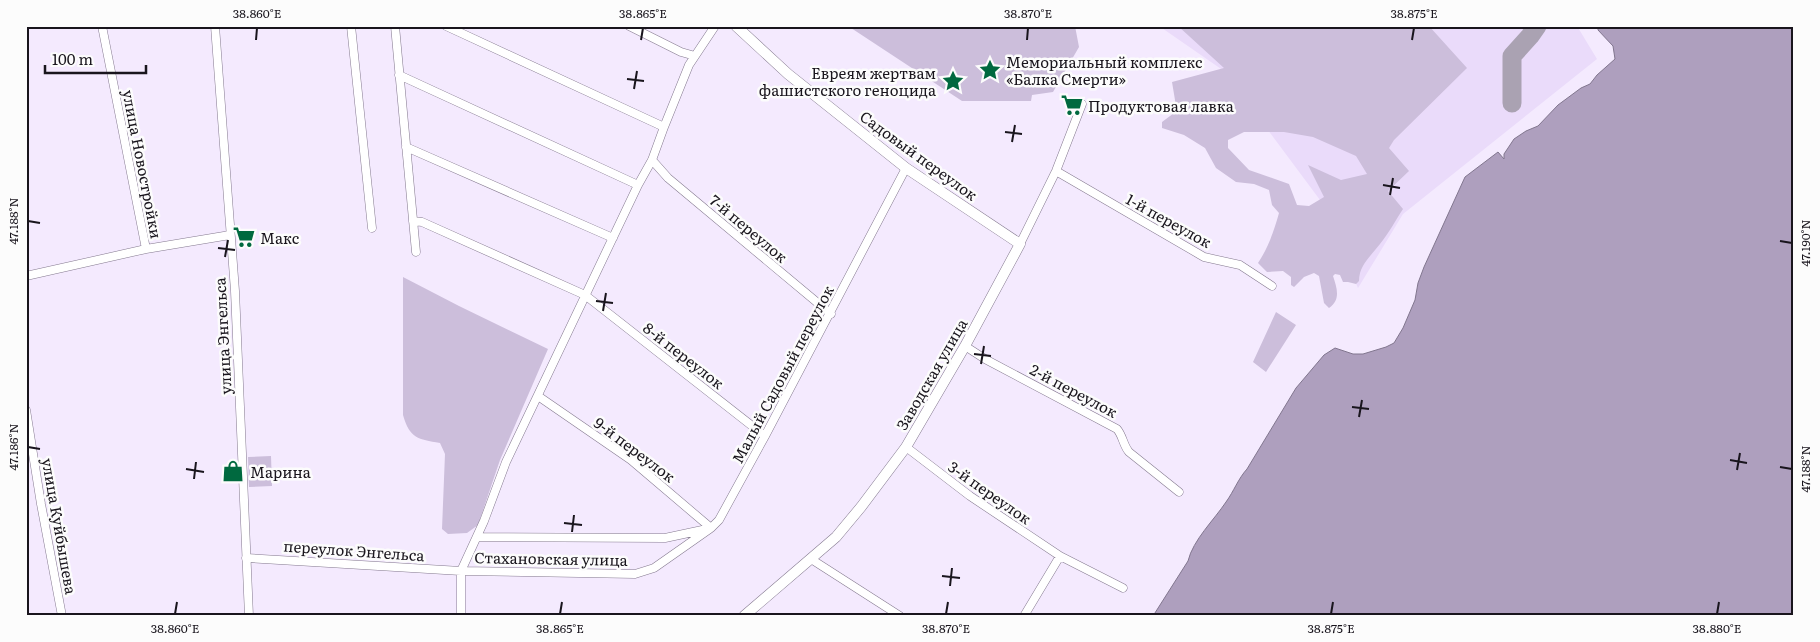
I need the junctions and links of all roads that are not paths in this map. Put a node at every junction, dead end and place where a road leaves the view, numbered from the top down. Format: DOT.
graph roads {
  1 [pos="102,26"];
  2 [pos="215,26"];
  3 [pos="351,26"];
  4 [pos="395,26"];
  5 [pos="446,26"];
  6 [pos="629,26"];
  7 [pos="715,26"];
  8 [pos="736,26"];
  9 [pos="695,56"];
  10 [pos="399,75"];
  11 [pos="1082,104"];
  12 [pos="664,127"];
  13 [pos="406,147"];
  14 [pos="652,160"];
  15 [pos="906,168"];
  16 [pos="1056,171"];
  17 [pos="638,185"];
  18 [pos="413,220"];
  19 [pos="372,228"];
  20 [pos="230,235"];
  21 [pos="613,238"];
  22 [pos="1020,244"];
  23 [pos="146,249"];
  24 [pos="416,252"];
  25 [pos="26,276"];
  26 [pos="1272,286"];
  27 [pos="585,295"];
  28 [pos="831,314"];
  29 [pos="966,346"];
  30 [pos="538,396"];
  31 [pos="26,410"];
  32 [pos="766,436"];
  33 [pos="906,447"];
  34 [pos="1179,492"];
  35 [pos="712,528"];
  36 [pos="477,537"];
  37 [pos="1060,556"];
  38 [pos="246,558"];
  39 [pos="811,559"];
  40 [pos="654,568"];
  41 [pos="461,571"];
  42 [pos="1123,588"];
  43 [pos="62,616"];
  44 [pos="249,616"];
  45 [pos="461,616"];
  46 [pos="744,616"];
  47 [pos="900,616"];
  48 [pos="1024,616"];
  1 -- 23 [label="street, улица Новостройки"];
  2 -- 20 [label="street, улица Энгельса"];
  3 -- 19 [label="street"];
  4 -- 10 [label="street"];
  5 -- 12 [label="street"];
  6 -- 9 [label="street"];
  7 -- 9 [label="street"];
  8 -- 15 [label="street, Садовый переулок"];
  9 -- 12 [label="street"];
  10 -- 13 [label="street"];
  10 -- 17 [label="street"];
  11 -- 16 [label="street, Заводская улица"];
  12 -- 14 [label="street"];
  13 -- 18 [label="street"];
  13 -- 21 [label="street"];
  14 -- 17 [label="street"];
  14 -- 28 [label="street, 7-й переулок"];
  15 -- 22 [label="street, Садовый переулок"];
  15 -- 28 [label="street, Малый Садовый переулок"];
  16 -- 22 [label="street, Заводская улица"];
  16 -- 26 [label="street, 1-й переулок"];
  17 -- 21 [label="street"];
  18 -- 24 [label="street"];
  18 -- 27 [label="street, 8-й переулок"];
  20 -- 23 [label="street"];
  20 -- 38 [label="street, улица Энгельса"];
  21 -- 27 [label="street"];
  22 -- 29 [label="street, Заводская улица"];
  23 -- 25 [label="street"];
  27 -- 30 [label="street"];
  27 -- 32 [label="street, 8-й переулок"];
  28 -- 32 [label="street, Малый Садовый переулок"];
  29 -- 33 [label="street, Заводская улица"];
  29 -- 34 [label="street, 2-й переулок"];
  30 -- 35 [label="street, 9-й переулок"];
  30 -- 36 [label="street"];
  31 -- 43 [label="street, улица Куйбышева"];
  32 -- 35 [label="street, Малый Садовый переулок"];
  33 -- 37 [label="street, 3-й переулок"];
  33 -- 39 [label="street, Заводская улица"];
  35 -- 36 [label="street"];
  35 -- 40 [label="street, Малый Садовый переулок"];
  36 -- 41 [label="street"];
  37 -- 42 [label="street, 3-й переулок"];
  37 -- 48 [label="street"];
  38 -- 41 [label="street, переулок Энгельса"];
  38 -- 44 [label="street, улица Энгельса"];
  39 -- 46 [label="street, Заводская улица"];
  39 -- 47 [label="street"];
  40 -- 41 [label="street, Стахановская улица"];
  41 -- 45 [label="street, Стахановская улица"];
}
